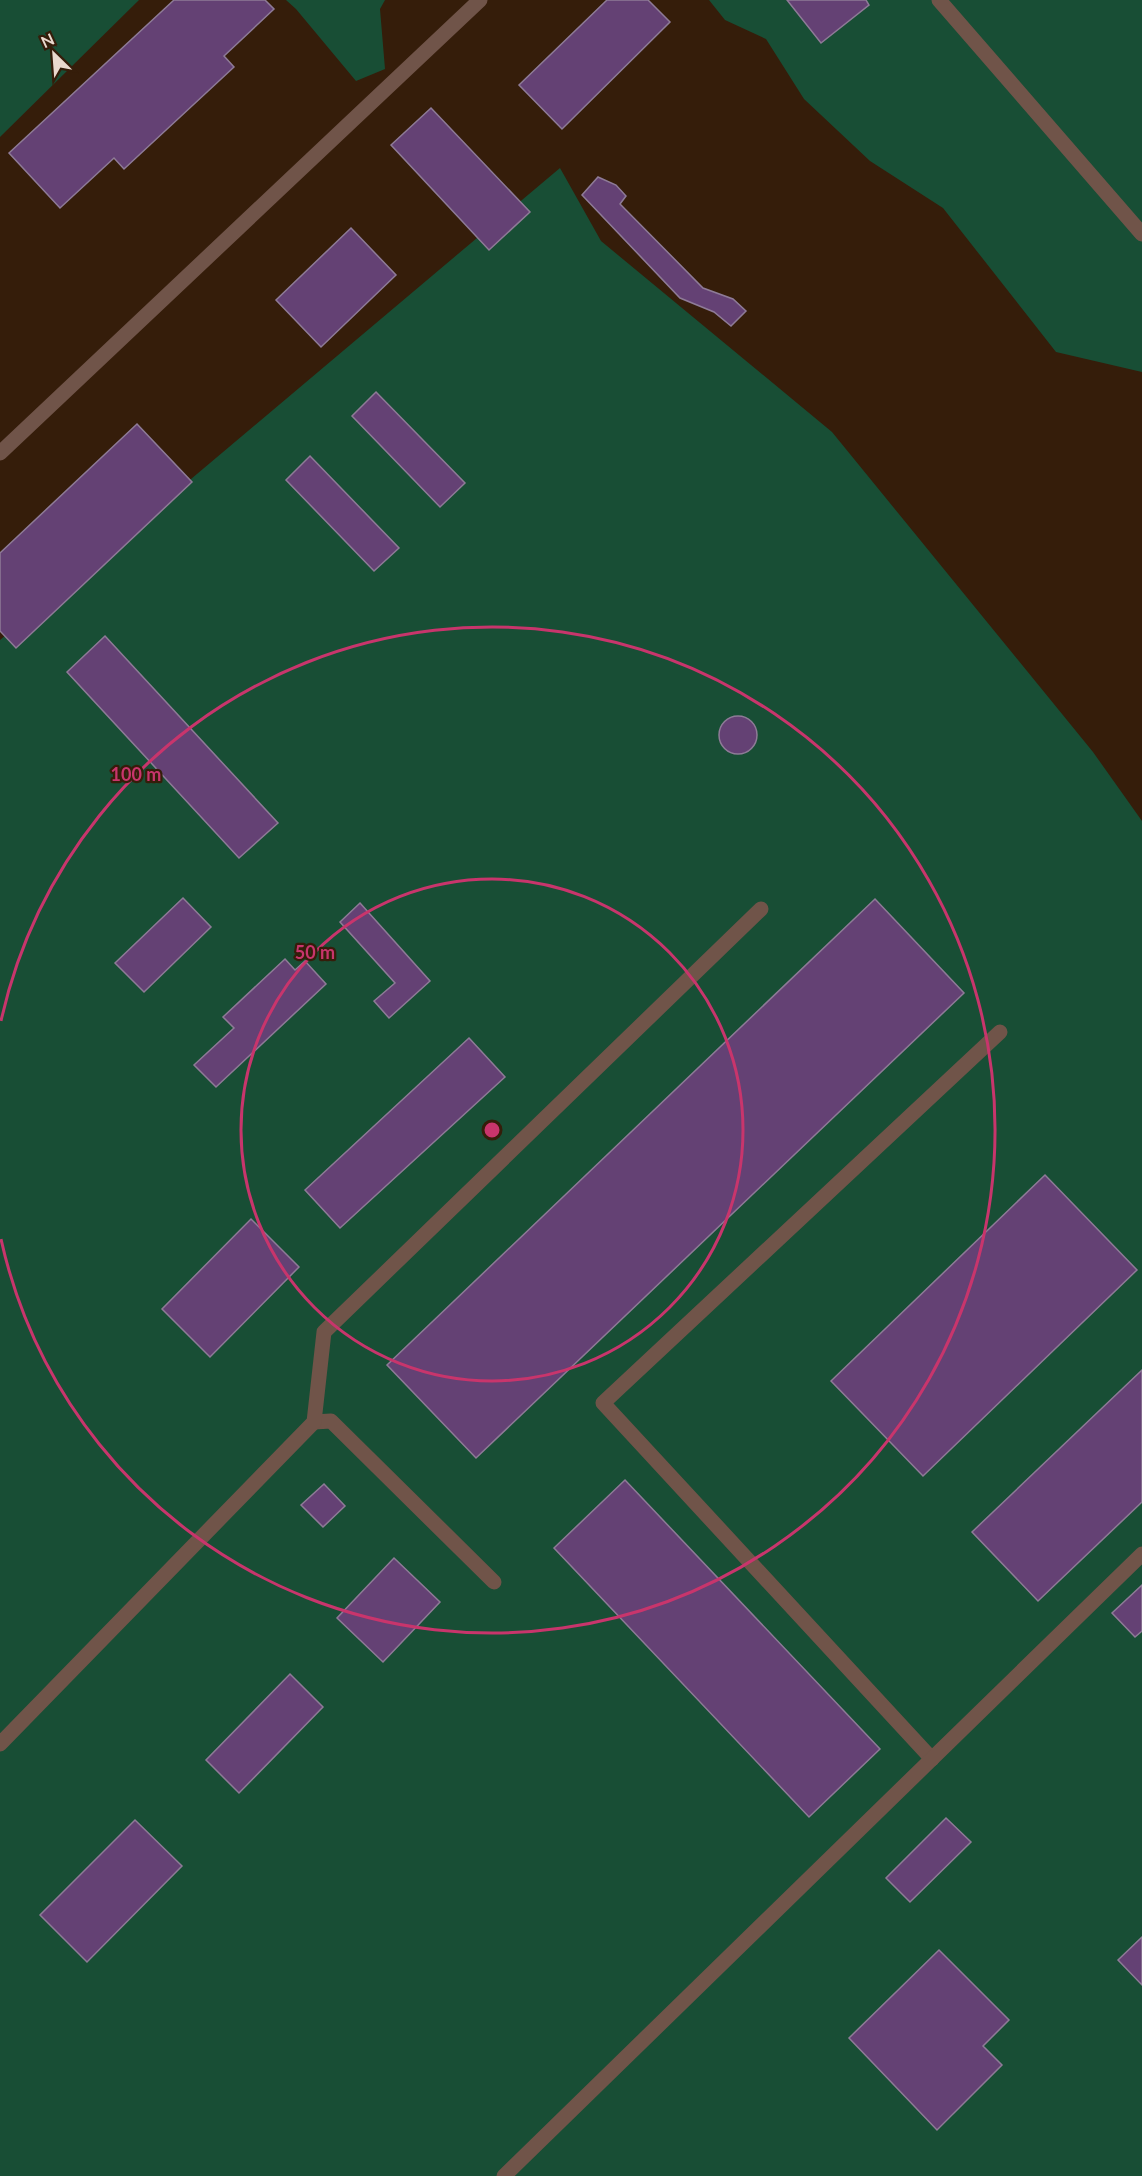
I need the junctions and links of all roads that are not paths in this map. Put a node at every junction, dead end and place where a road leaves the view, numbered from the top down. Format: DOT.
graph roads {
  1 [pos="480,0"];
  2 [pos="939,0"];
  3 [pos="1142,234"];
  4 [pos="0,453"];
  5 [pos="761,909"];
  6 [pos="1000,1032"];
  7 [pos="314,1422"];
  8 [pos="1142,1554"];
  9 [pos="494,1582"];
  10 [pos="0,1744"];
  11 [pos="932,1759"];
  12 [pos="504,2176"];
  1 -- 4 [label="lane"];
  2 -- 3 [label="lane"];
  5 -- 7 [label="lane"];
  6 -- 11 [label="lane"];
  7 -- 9 [label="lane"];
  7 -- 10 [label="lane"];
  8 -- 11 [label="lane"];
  11 -- 12 [label="lane"];
}
